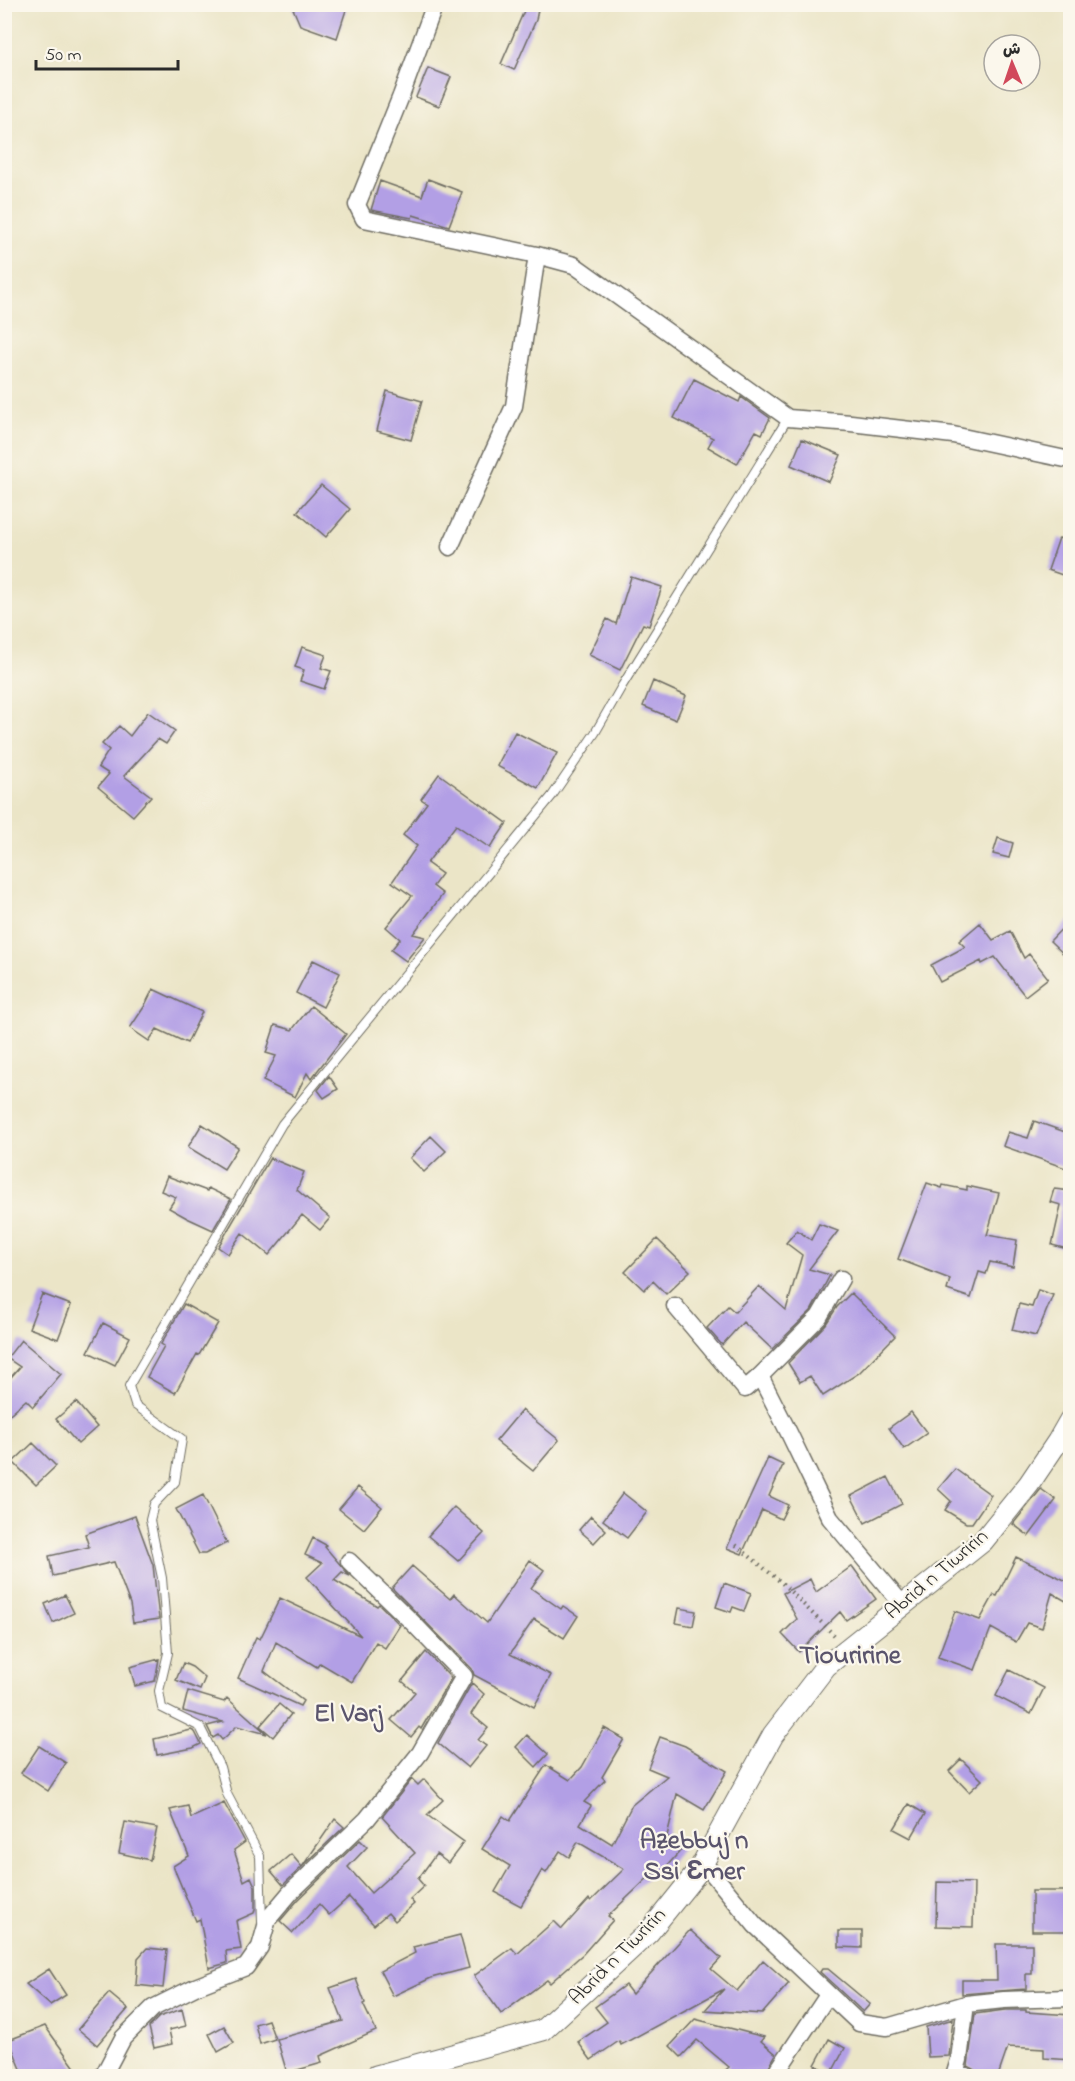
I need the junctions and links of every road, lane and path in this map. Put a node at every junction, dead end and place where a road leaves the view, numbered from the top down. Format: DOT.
graph roads {
  1 [pos="432,12"];
  2 [pos="537,255"];
  3 [pos="788,418"];
  4 [pos="1071,460"];
  5 [pos="450,547"];
  6 [pos="841,1280"];
  7 [pos="675,1306"];
  8 [pos="760,1376"];
  9 [pos="1071,1420"];
  10 [pos="736,1545"];
  11 [pos="349,1561"];
  12 [pos="902,1604"];
  13 [pos="848,1650"];
  14 [pos="703,1862"];
  15 [pos="260,1947"];
  16 [pos="828,1995"];
  17 [pos="1071,1998"];
  18 [pos="966,2004"];
  19 [pos="103,2076"];
  20 [pos="376,2076"];
  21 [pos="774,2076"];
  22 [pos="966,2076"];
  1 -- 2 [label="street"];
  2 -- 3 [label="street"];
  2 -- 5 [label="street"];
  3 -- 4 [label="street"];
  3 -- 15 [label="lane"];
  6 -- 8 [label="street"];
  7 -- 8 [label="street"];
  8 -- 12 [label="street"];
  9 -- 12 [label="street, Abrid n Tiwririn"];
  10 -- 13 [label="path"];
  11 -- 15 [label="street"];
  12 -- 13 [label="street, Abrid n Tiwririn"];
  13 -- 14 [label="street, Abrid n Tiwririn"];
  14 -- 16 [label="street"];
  14 -- 20 [label="street, Abrid n Tiwririn"];
  15 -- 19 [label="street"];
  16 -- 18 [label="street"];
  16 -- 21 [label="street"];
  17 -- 18 [label="street"];
  18 -- 22 [label="street"];
}
